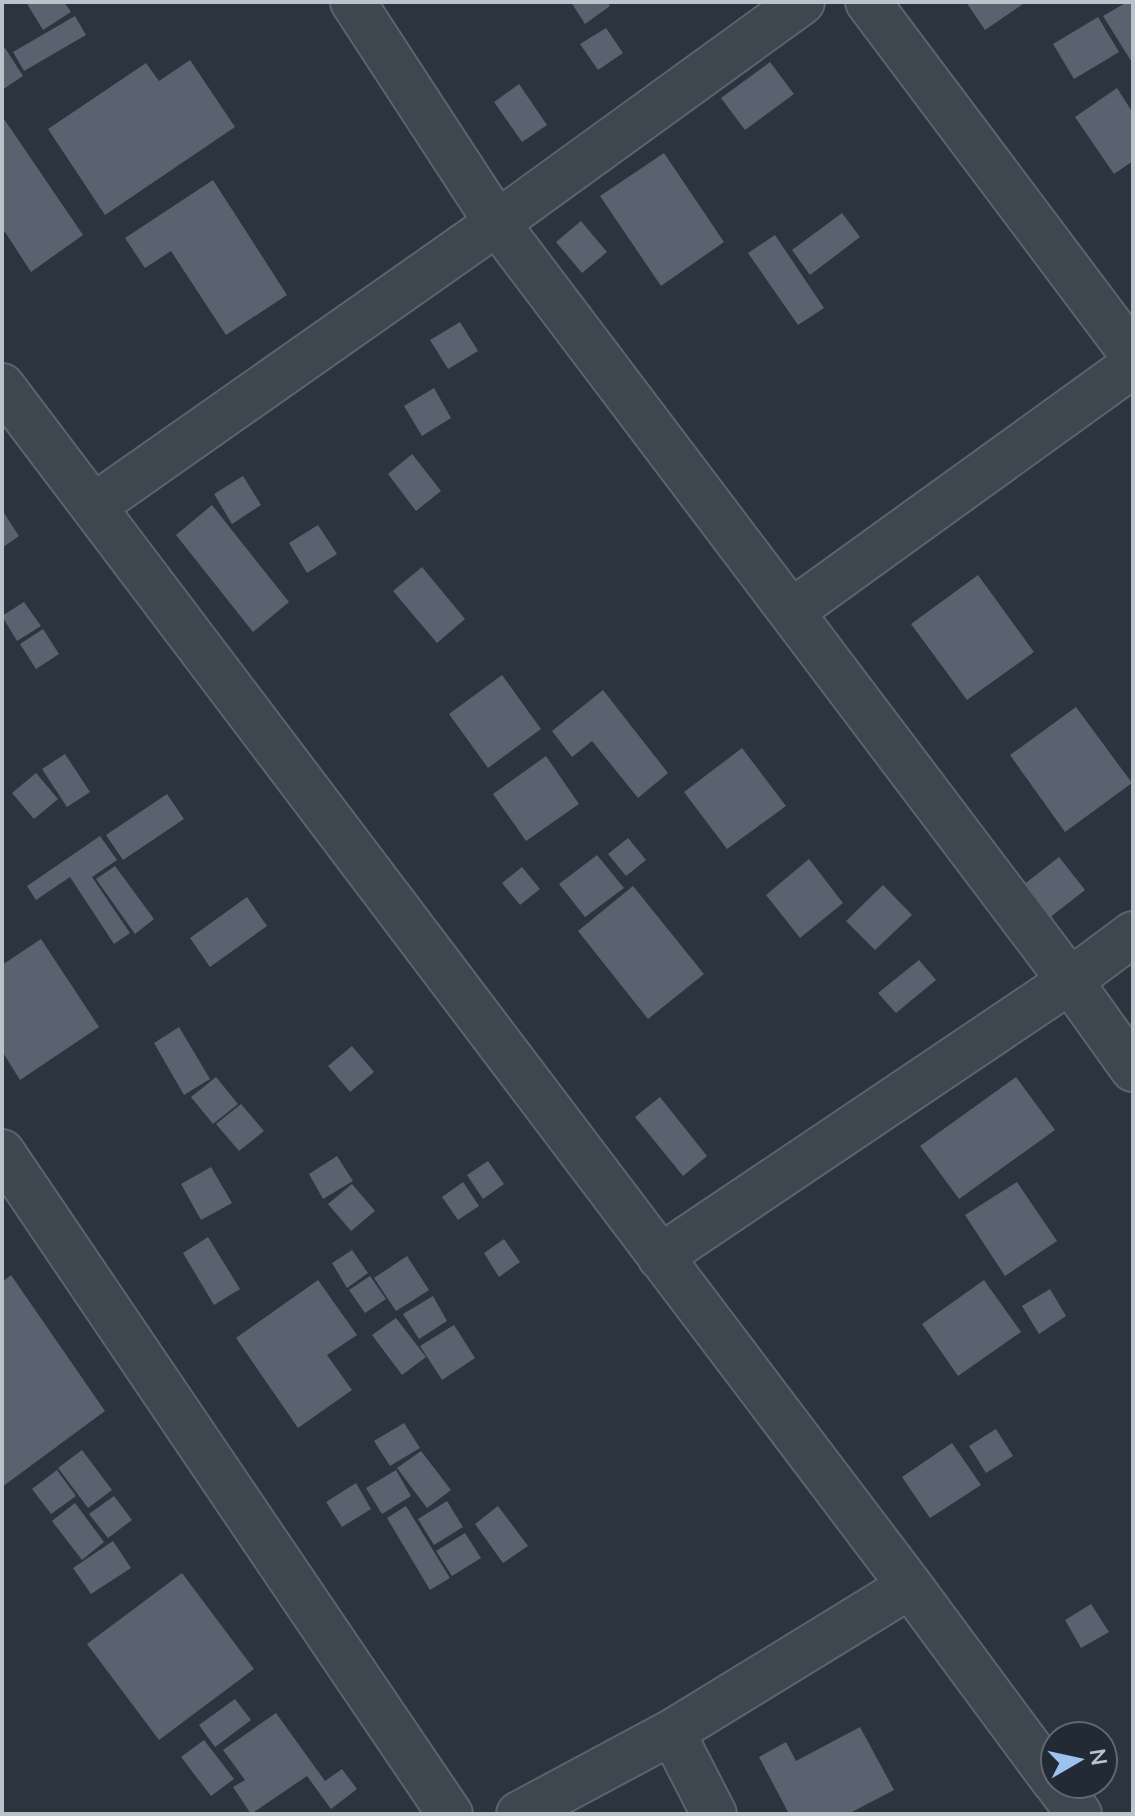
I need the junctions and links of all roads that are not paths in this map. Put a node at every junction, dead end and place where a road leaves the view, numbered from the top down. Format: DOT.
graph roads {
  1 [pos="353,2"];
  2 [pos="802,2"];
  3 [pos="868,2"];
  4 [pos="497,223"];
  5 [pos="1133,355"];
  6 [pos="1133,365"];
  7 [pos="2,386"];
  8 [pos="94,506"];
  9 [pos="791,612"];
  10 [pos="1133,934"];
  11 [pos="1070,981"];
  12 [pos="1133,1069"];
  13 [pos="2,1152"];
  14 [pos="660,1257"];
  15 [pos="910,1586"];
  16 [pos="672,1732"];
  17 [pos="1039,1760"];
  18 [pos="450,1814"];
  19 [pos="519,1814"];
  20 [pos="714,1814"];
  1 -- 4 [label="street"];
  2 -- 4 [label="street"];
  3 -- 5 [label="street"];
  4 -- 8 [label="street"];
  4 -- 9 [label="street"];
  6 -- 9 [label="street"];
  7 -- 8 [label="street"];
  8 -- 14 [label="street"];
  9 -- 11 [label="street"];
  10 -- 11 [label="street"];
  11 -- 12 [label="street"];
  11 -- 14 [label="street"];
  13 -- 18 [label="street"];
  14 -- 15 [label="street"];
  15 -- 16 [label="street"];
  15 -- 17 [label="street"];
  16 -- 19 [label="street"];
  16 -- 20 [label="street"];
}
